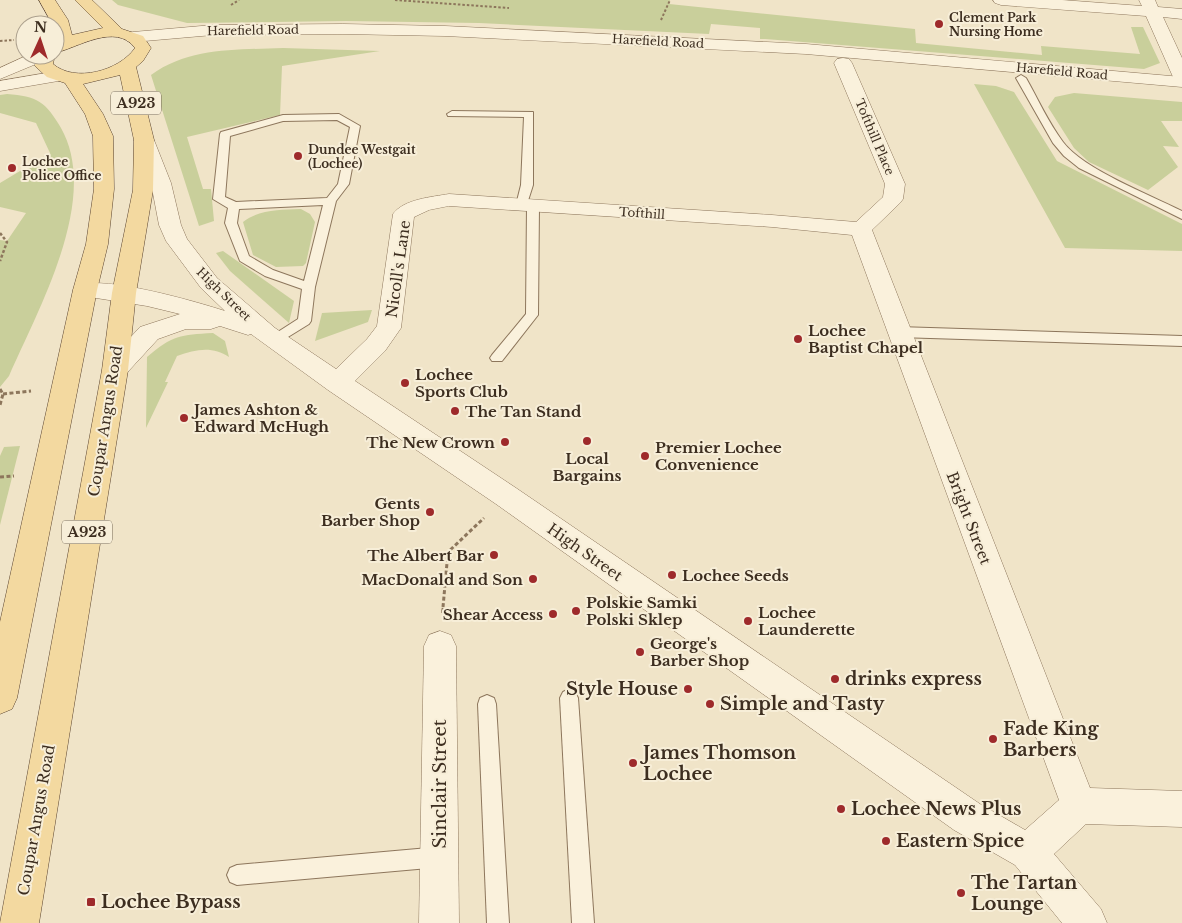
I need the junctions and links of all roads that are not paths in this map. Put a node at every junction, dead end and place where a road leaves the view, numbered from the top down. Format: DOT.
graph roads {
  1 [pos="47,0"];
  2 [pos="83,0"];
  3 [pos="1001,0"];
  4 [pos="1149,6"];
  5 [pos="1182,14"];
  6 [pos="57,15"];
  7 [pos="116,33"];
  8 [pos="133,37"];
  9 [pos="65,43"];
  10 [pos="134,61"];
  11 [pos="843,63"];
  12 [pos="20,65"];
  13 [pos="44,65"];
  14 [pos="0,74"];
  15 [pos="64,77"];
  16 [pos="1182,77"];
  17 [pos="1021,78"];
  18 [pos="1182,82"];
  19 [pos="0,86"];
  20 [pos="1182,91"];
  21 [pos="452,114"];
  22 [pos="144,140"];
  23 [pos="330,201"];
  24 [pos="1182,202"];
  25 [pos="423,205"];
  26 [pos="528,205"];
  27 [pos="234,206"];
  28 [pos="1170,210"];
  29 [pos="1182,216"];
  30 [pos="861,229"];
  31 [pos="309,287"];
  32 [pos="84,290"];
  33 [pos="124,293"];
  34 [pos="898,332"];
  35 [pos="271,337"];
  36 [pos="1182,341"];
  37 [pos="497,358"];
  38 [pos="115,370"];
  39 [pos="337,383"];
  40 [pos="440,646"];
  41 [pos="0,698"];
  42 [pos="569,698"];
  43 [pos="487,704"];
  44 [pos="1078,806"];
  45 [pos="1182,810"];
  46 [pos="1028,852"];
  47 [pos="440,857"];
  48 [pos="237,875"];
  49 [pos="18,923"];
  50 [pos="439,923"];
  51 [pos="498,923"];
  52 [pos="583,923"];
  53 [pos="1087,923"];
  1 -- 6 [label="main road"];
  2 -- 7 [label="main road"];
  3 -- 4 [label="street"];
  4 -- 5 [label="street"];
  4 -- 16 [label="street"];
  7 -- 8 [label="main road"];
  7 -- 9 [label="main road"];
  8 -- 10 [label="main road, Coupar Angus Road / A923"];
  8 -- 18 [label="street, Harefield Road"];
  10 -- 11 [label="street, Harefield Road"];
  10 -- 15 [label="main road, A923"];
  10 -- 22 [label="main road, Coupar Angus Road / A923"];
  11 -- 17 [label="street, Harefield Road"];
  11 -- 30 [label="street, Tofthill Place"];
  12 -- 14 [label="street"];
  13 -- 15 [label="main road, A923"];
  15 -- 19 [label="street"];
  15 -- 32 [label="main road, A923"];
  17 -- 20 [label="street, Harefield Road"];
  17 -- 28 [label="lane"];
  21 -- 26 [label="lane"];
  22 -- 33 [label="main road, Coupar Angus Road / A923"];
  22 -- 35 [label="street, High Street"];
  23 -- 27 [label="lane"];
  23 -- 27 [label="lane"];
  23 -- 31 [label="lane"];
  24 -- 28 [label="lane"];
  25 -- 26 [label="street, Tofthill"];
  25 -- 39 [label="street, Nicoll's Lane"];
  26 -- 30 [label="street, Tofthill"];
  26 -- 37 [label="lane"];
  27 -- 31 [label="lane"];
  28 -- 29 [label="lane"];
  30 -- 34 [label="street, Bright Street"];
  31 -- 35 [label="lane"];
  32 -- 33 [label="street, High Street"];
  32 -- 41 [label="main road, A923"];
  33 -- 35 [label="street, High Street"];
  33 -- 38 [label="main road, Coupar Angus Road / A923"];
  34 -- 36 [label="lane"];
  34 -- 44 [label="street, Bright Street"];
  35 -- 38 [label="street, High Street"];
  35 -- 39 [label="street, High Street"];
  38 -- 49 [label="main road, Coupar Angus Road / A923"];
  39 -- 46 [label="street, High Street"];
  40 -- 47 [label="street, Sinclair Street"];
  42 -- 52 [label="lane"];
  43 -- 51 [label="lane"];
  44 -- 45 [label="street"];
  44 -- 46 [label="street"];
  46 -- 53 [label="street, High Street"];
  47 -- 48 [label="lane"];
  47 -- 50 [label="street, Sinclair Street"];
}
